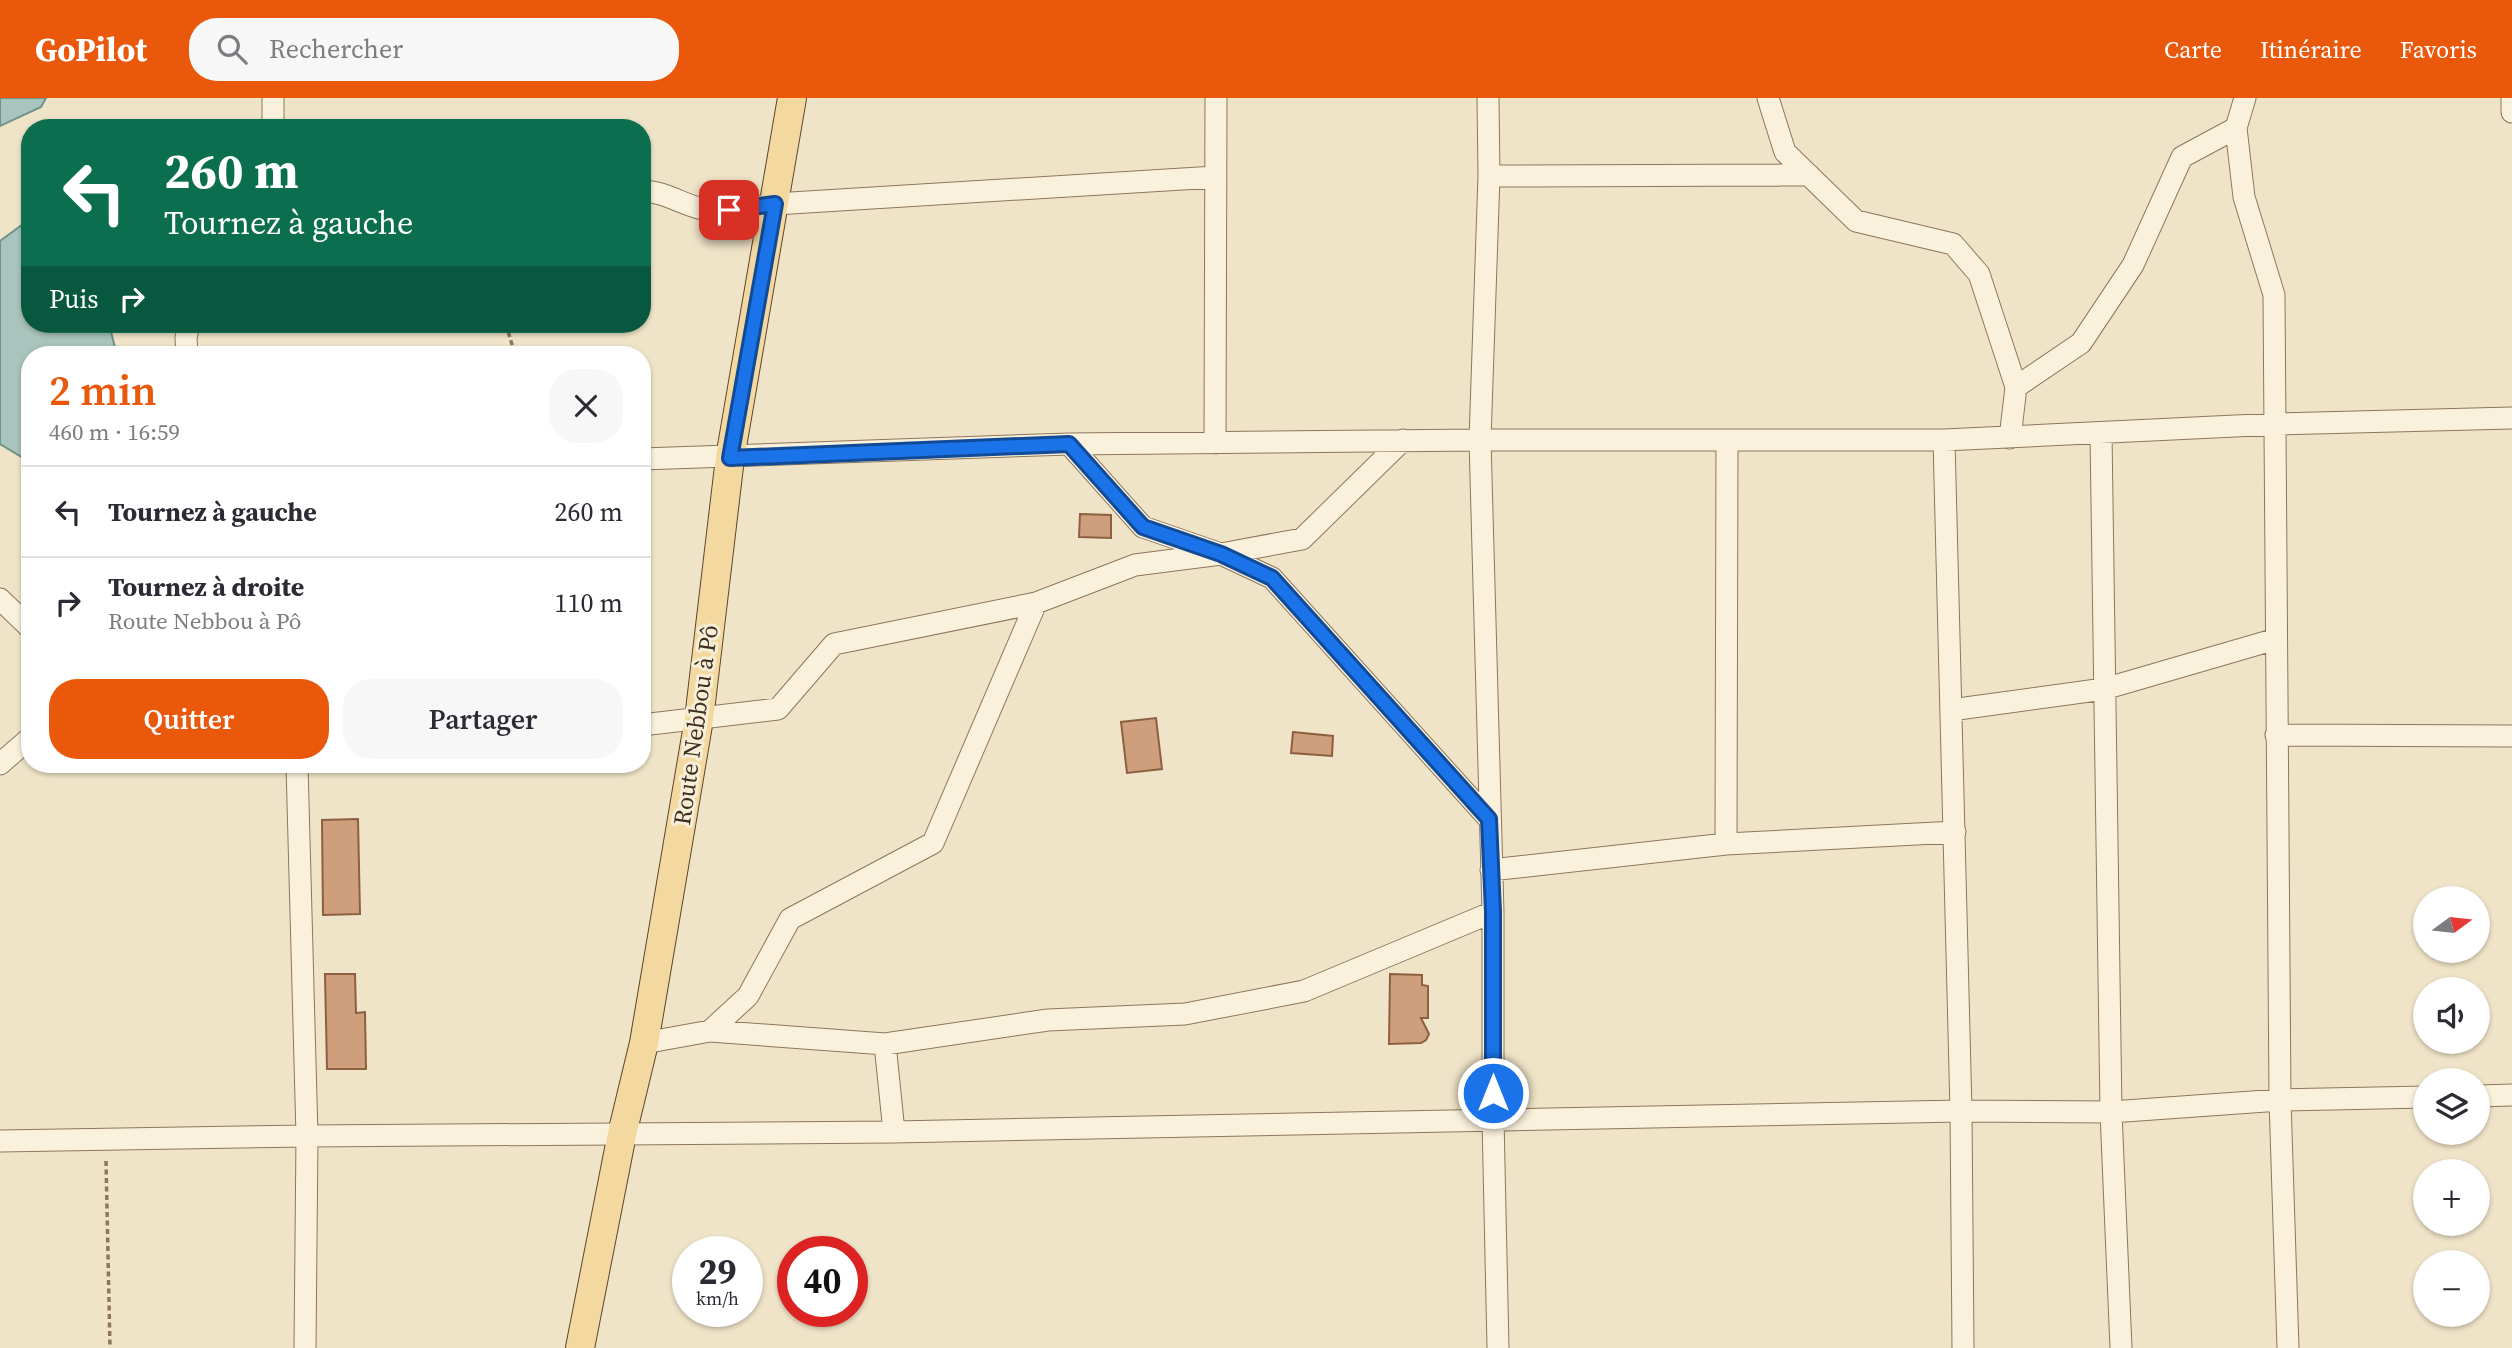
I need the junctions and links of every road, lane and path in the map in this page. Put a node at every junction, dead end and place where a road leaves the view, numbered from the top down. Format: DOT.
graph roads {
  1 [pos="273,98"];
  2 [pos="792,98"];
  3 [pos="1216,98"];
  4 [pos="1489,98"];
  5 [pos="1768,98"];
  6 [pos="2245,98"];
  7 [pos="2512,98"];
  8 [pos="2512,112"];
  9 [pos="273,119"];
  10 [pos="2236,128"];
  11 [pos="1809,175"];
  12 [pos="1489,176"];
  13 [pos="1215,177"];
  14 [pos="651,191"];
  15 [pos="775,204"];
  16 [pos="2016,387"];
  17 [pos="2512,418"];
  18 [pos="2277,424"];
  19 [pos="2101,434"];
  20 [pos="2010,438"];
  21 [pos="1403,440"];
  22 [pos="1480,440"];
  23 [pos="1727,440"];
  24 [pos="1944,440"];
  25 [pos="1215,443"];
  26 [pos="1069,444"];
  27 [pos="730,458"];
  28 [pos="651,459"];
  29 [pos="1221,554"];
  30 [pos="0,599"];
  31 [pos="1036,603"];
  32 [pos="21,619"];
  33 [pos="2276,639"];
  34 [pos="2104,689"];
  35 [pos="1951,710"];
  36 [pos="699,719"];
  37 [pos="651,724"];
  38 [pos="2276,735"];
  39 [pos="2512,736"];
  40 [pos="21,746"];
  41 [pos="0,764"];
  42 [pos="298,773"];
  43 [pos="1489,819"];
  44 [pos="1955,832"];
  45 [pos="1726,844"];
  46 [pos="1491,870"];
  47 [pos="1493,912"];
  48 [pos="710,1031"];
  49 [pos="644,1042"];
  50 [pos="885,1044"];
  51 [pos="2512,1095"];
  52 [pos="2490,1096"];
  53 [pos="2413,1097"];
  54 [pos="2280,1100"];
  55 [pos="1961,1111"];
  56 [pos="2110,1112"];
  57 [pos="1493,1119"];
  58 [pos="894,1132"];
  59 [pos="622,1135"];
  60 [pos="307,1136"];
  61 [pos="106,1141"];
  62 [pos="0,1142"];
  63 [pos="110,1348"];
  64 [pos="305,1348"];
  65 [pos="580,1348"];
  66 [pos="1498,1348"];
  67 [pos="1963,1348"];
  68 [pos="2121,1348"];
  69 [pos="2288,1348"];
  1 -- 9 [label="street"];
  2 -- 15 [label="main road, Route Nebbou à Pô"];
  3 -- 13 [label="street"];
  4 -- 12 [label="street"];
  5 -- 11 [label="street"];
  6 -- 10 [label="street"];
  7 -- 8 [label="street"];
  10 -- 16 [label="street"];
  10 -- 18 [label="street"];
  11 -- 12 [label="street"];
  11 -- 16 [label="street"];
  12 -- 22 [label="street"];
  13 -- 15 [label="street"];
  13 -- 25 [label="street"];
  14 -- 15 [label="street"];
  15 -- 27 [label="main road, Route Nebbou à Pô"];
  16 -- 20 [label="street"];
  17 -- 18 [label="street"];
  18 -- 19 [label="street"];
  18 -- 33 [label="street"];
  19 -- 20 [label="street"];
  19 -- 34 [label="street"];
  20 -- 24 [label="street"];
  21 -- 22 [label="street"];
  21 -- 25 [label="street"];
  21 -- 29 [label="street"];
  22 -- 23 [label="street"];
  22 -- 43 [label="street"];
  23 -- 24 [label="street"];
  23 -- 45 [label="street"];
  24 -- 35 [label="street"];
  25 -- 26 [label="street"];
  26 -- 27 [label="street"];
  26 -- 29 [label="street"];
  27 -- 28 [label="street"];
  27 -- 36 [label="main road, Route Nebbou à Pô"];
  29 -- 31 [label="street"];
  29 -- 43 [label="street"];
  30 -- 32 [label="street"];
  31 -- 36 [label="street"];
  31 -- 48 [label="street"];
  33 -- 34 [label="street"];
  33 -- 38 [label="street"];
  34 -- 35 [label="street"];
  34 -- 56 [label="street"];
  35 -- 44 [label="street"];
  36 -- 37 [label="street"];
  36 -- 49 [label="main road, Route Nebbou à Pô"];
  38 -- 39 [label="street"];
  38 -- 54 [label="street"];
  40 -- 41 [label="street"];
  42 -- 60 [label="street"];
  43 -- 46 [label="street"];
  44 -- 45 [label="street"];
  44 -- 55 [label="street"];
  45 -- 46 [label="street"];
  46 -- 47 [label="street"];
  47 -- 50 [label="street"];
  47 -- 57 [label="street"];
  48 -- 49 [label="street"];
  48 -- 50 [label="street"];
  49 -- 59 [label="main road, Route Nebbou à Pô"];
  50 -- 58 [label="street"];
  51 -- 52 [label="street"];
  53 -- 54 [label="street"];
  54 -- 56 [label="street"];
  54 -- 69 [label="street"];
  55 -- 56 [label="street"];
  55 -- 57 [label="street"];
  55 -- 67 [label="street"];
  56 -- 68 [label="street"];
  57 -- 58 [label="street"];
  57 -- 66 [label="street"];
  58 -- 59 [label="street"];
  59 -- 60 [label="street"];
  59 -- 65 [label="main road, Route Nebbou à Pô"];
  60 -- 61 [label="street"];
  60 -- 64 [label="street"];
  61 -- 62 [label="street"];
  61 -- 63 [label="path"];
}
